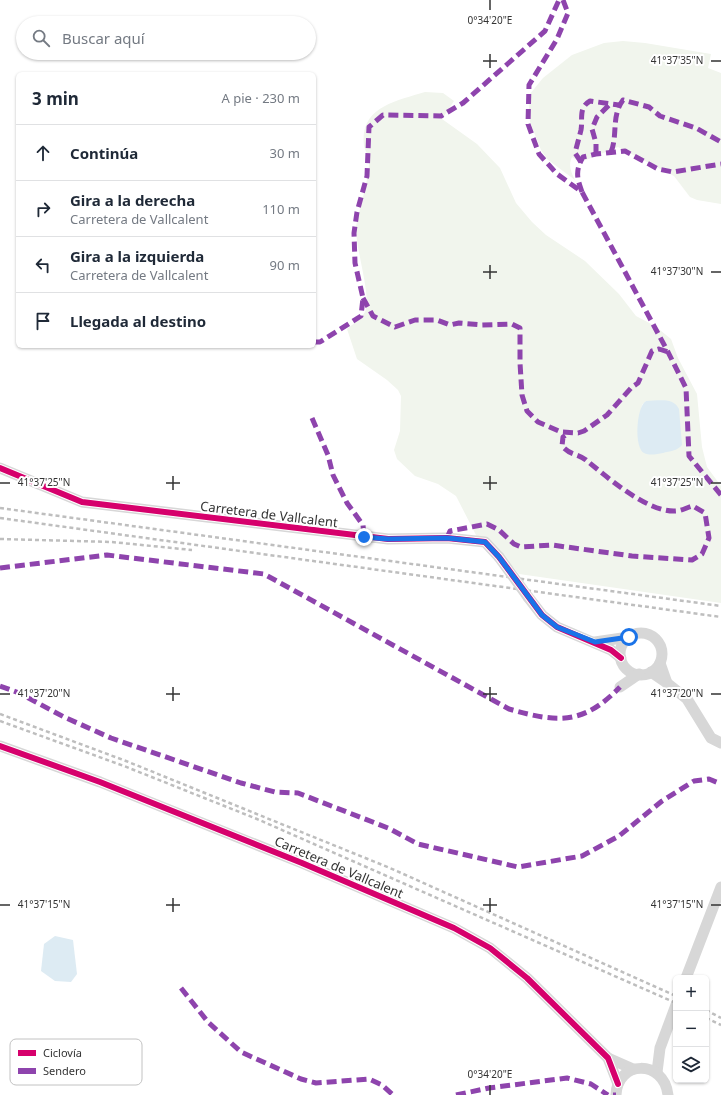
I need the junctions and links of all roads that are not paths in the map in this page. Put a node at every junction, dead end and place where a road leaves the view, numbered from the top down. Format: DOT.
graph roads {
  1 [pos="0,468"];
  2 [pos="629,637"];
  3 [pos="595,642"];
  4 [pos="623,663"];
  5 [pos="660,663"];
  6 [pos="651,672"];
  7 [pos="639,674"];
  8 [pos="667,683"];
  9 [pos="721,743"];
  10 [pos="0,746"];
  11 [pos="721,887"];
  12 [pos="688,974"];
  13 [pos="674,1011"];
  14 [pos="660,1048"];
  15 [pos="608,1058"];
  16 [pos="639,1069"];
  17 [pos="657,1072"];
  18 [pos="617,1090"];
  19 [pos="668,1095"];
  1 -- 3 [label="street, Carretera de Vallcalent, bridge"];
  2 -- 3 [label="street"];
  2 -- 4 [label="street"];
  2 -- 5 [label="street"];
  3 -- 4 [label="street, Carretera de Vallcalent"];
  4 -- 7 [label="street"];
  4 -- 7 [label="street"];
  5 -- 6 [label="street"];
  5 -- 8 [label="street"];
  6 -- 7 [label="street"];
  6 -- 8 [label="street"];
  8 -- 9 [label="street"];
  10 -- 15 [label="street, Carretera de Vallcalent"];
  11 -- 12 [label="street"];
  13 -- 14 [label="street"];
  14 -- 16 [label="street"];
  14 -- 17 [label="street"];
  15 -- 16 [label="street"];
  15 -- 18 [label="street, Carretera de Vallcalent"];
  16 -- 17 [label="street"];
  16 -- 18 [label="street"];
  17 -- 19 [label="street"];
}
